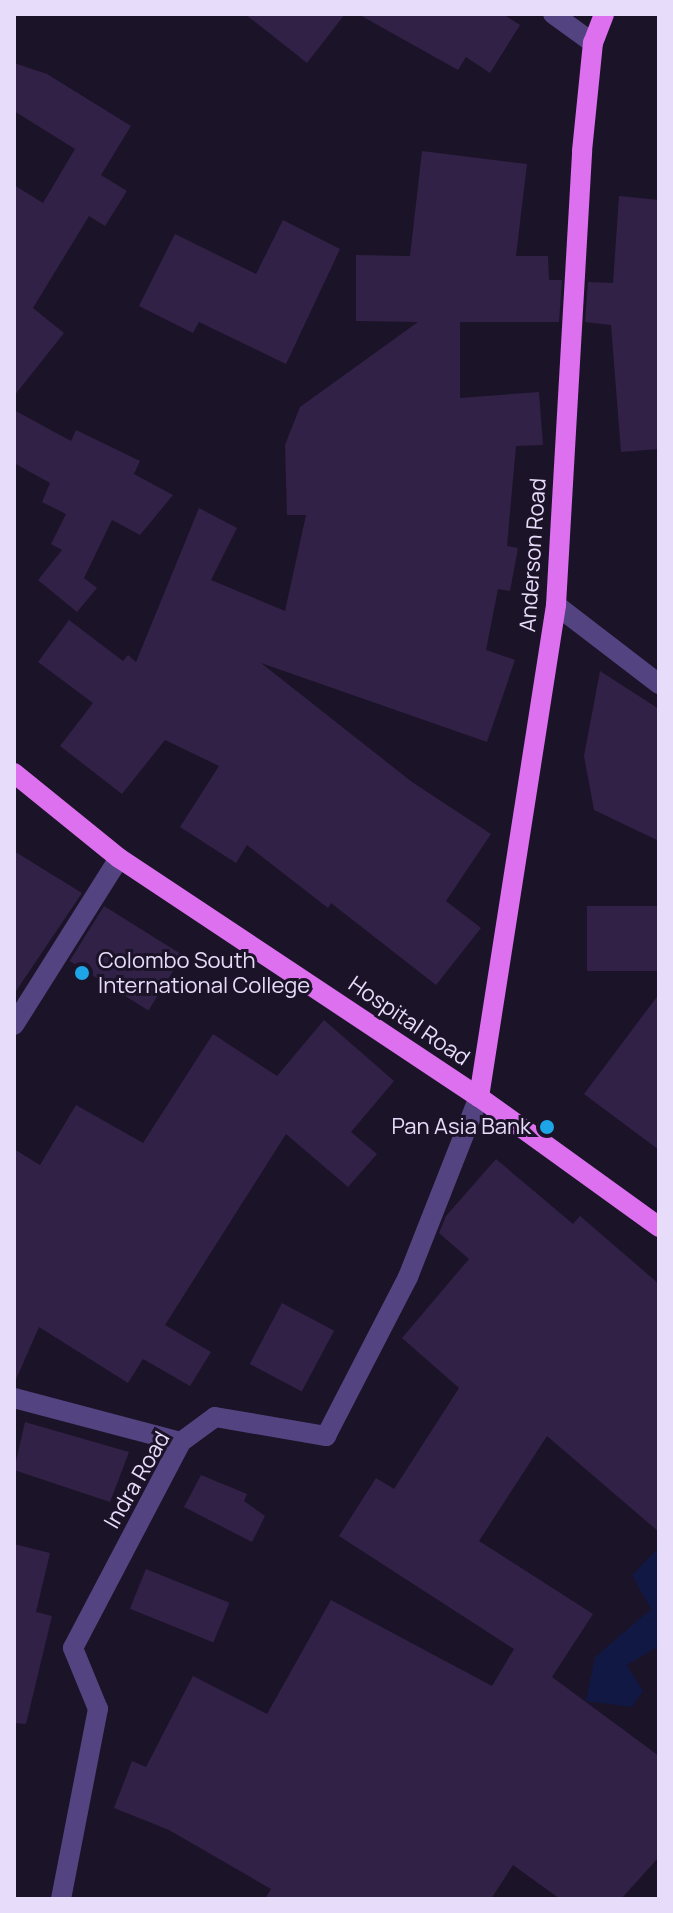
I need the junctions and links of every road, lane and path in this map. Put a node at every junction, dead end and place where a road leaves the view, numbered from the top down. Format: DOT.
graph roads {
  1 [pos="553,14"];
  2 [pos="604,14"];
  3 [pos="593,43"];
  4 [pos="556,605"];
  5 [pos="659,684"];
  6 [pos="14,773"];
  7 [pos="119,858"];
  8 [pos="14,1025"];
  9 [pos="479,1097"];
  10 [pos="659,1227"];
  11 [pos="14,1398"];
  12 [pos="181,1442"];
  13 [pos="61,1899"];
  1 -- 3 [label="street"];
  2 -- 3 [label="main road, Anderson Road"];
  3 -- 4 [label="main road, Anderson Road"];
  4 -- 5 [label="street"];
  4 -- 9 [label="main road, Anderson Road"];
  6 -- 7 [label="main road, Hospital Road"];
  7 -- 8 [label="street"];
  7 -- 9 [label="main road, Hospital Road"];
  9 -- 10 [label="main road, Hospital Road"];
  9 -- 12 [label="street, Indra Road"];
  11 -- 12 [label="street"];
  12 -- 13 [label="street, Indra Road"];
}
